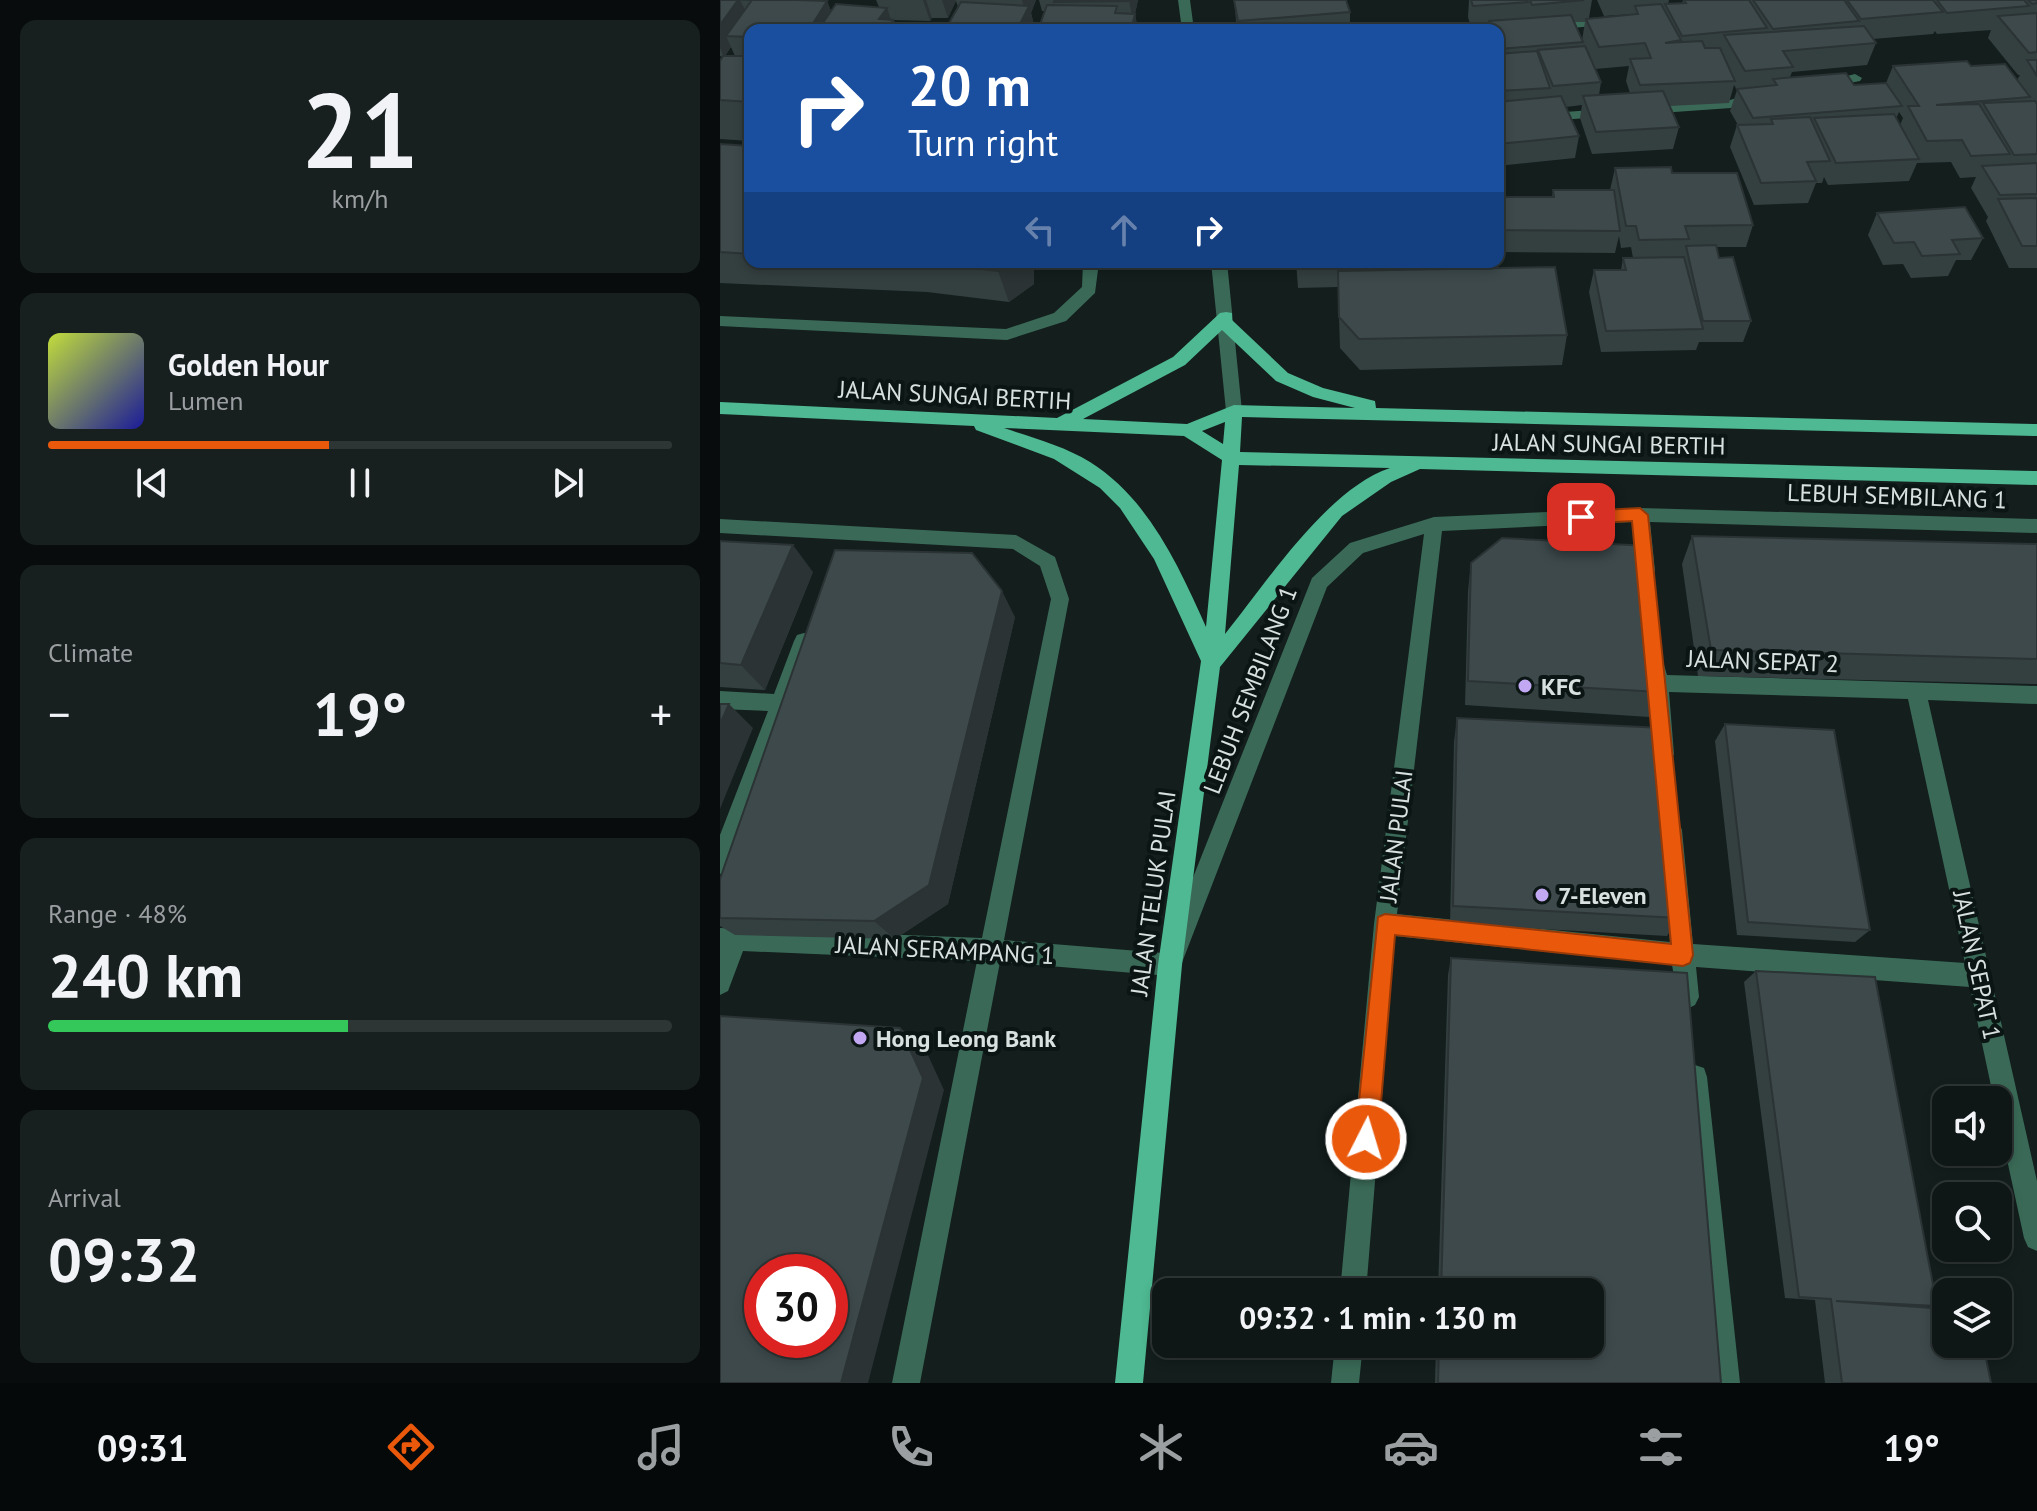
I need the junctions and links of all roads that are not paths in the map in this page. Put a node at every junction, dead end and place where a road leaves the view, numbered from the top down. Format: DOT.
graph roads {
  1 [pos="1184,0"];
  2 [pos="1618,20"];
  3 [pos="1187,24"];
  4 [pos="1504,30"];
  5 [pos="1855,78"];
  6 [pos="1809,86"];
  7 [pos="1778,92"];
  8 [pos="1638,111"];
  9 [pos="1622,112"];
  10 [pos="1504,121"];
  11 [pos="1091,268"];
  12 [pos="1220,268"];
  13 [pos="1226,320"];
  14 [pos="720,321"];
  15 [pos="720,408"];
  16 [pos="1234,411"];
  17 [pos="1423,415"];
  18 [pos="966,420"];
  19 [pos="1060,424"];
  20 [pos="1188,430"];
  21 [pos="2037,430"];
  22 [pos="1231,458"];
  23 [pos="1427,463"];
  24 [pos="2037,478"];
  25 [pos="1640,515"];
  26 [pos="1434,524"];
  27 [pos="720,526"];
  28 [pos="2037,526"];
  29 [pos="1648,591"];
  30 [pos="812,618"];
  31 [pos="1655,653"];
  32 [pos="1212,663"];
  33 [pos="1658,683"];
  34 [pos="1916,692"];
  35 [pos="2037,695"];
  36 [pos="720,700"];
  37 [pos="781,703"];
  38 [pos="1666,774"];
  39 [pos="1669,804"];
  40 [pos="720,864"];
  41 [pos="1385,924"];
  42 [pos="728,939"];
  43 [pos="993,950"];
  44 [pos="1683,955"];
  45 [pos="1170,965"];
  46 [pos="1979,976"];
  47 [pos="720,983"];
  48 [pos="1689,1019"];
  49 [pos="1692,1050"];
  50 [pos="2037,1238"];
  51 [pos="1354,1278"];
  52 [pos="1348,1358"];
  53 [pos="906,1383"];
  54 [pos="1129,1383"];
  55 [pos="1345,1383"];
  56 [pos="1726,1383"];
  1 -- 3 [label="street"];
  2 -- 4 [label="street"];
  5 -- 6 [label="street"];
  7 -- 8 [label="street"];
  9 -- 10 [label="street"];
  11 -- 14 [label="street"];
  12 -- 13 [label="street"];
  13 -- 16 [label="street"];
  13 -- 17 [label="main road"];
  13 -- 19 [label="main road"];
  15 -- 18 [label="main road, JALAN SUNGAI BERTIH"];
  16 -- 17 [label="main road, JALAN SUNGAI BERTIH"];
  16 -- 20 [label="main road, JALAN SUNGAI BERTIH"];
  16 -- 22 [label="main road, JALAN TELUK PULAI"];
  17 -- 21 [label="main road, JALAN SUNGAI BERTIH"];
  18 -- 19 [label="main road, JALAN SUNGAI BERTIH"];
  18 -- 32 [label="main road"];
  19 -- 20 [label="main road, JALAN SUNGAI BERTIH"];
  20 -- 22 [label="main road"];
  22 -- 23 [label="main road, JALAN SUNGAI BERTIH"];
  22 -- 32 [label="main road, JALAN TELUK PULAI"];
  23 -- 24 [label="main road, JALAN SUNGAI BERTIH"];
  23 -- 32 [label="main road"];
  25 -- 26 [label="street, LEBUH SEMBILANG 1"];
  25 -- 28 [label="street, LEBUH SEMBILANG 1"];
  25 -- 29 [label="street"];
  26 -- 41 [label="street, JALAN PULAI"];
  26 -- 45 [label="street, LEBUH SEMBILANG 1"];
  27 -- 43 [label="street"];
  30 -- 37 [label="street"];
  31 -- 33 [label="street, JALAN SEPAT 2"];
  32 -- 45 [label="main road, JALAN TELUK PULAI"];
  33 -- 34 [label="street, JALAN SEPAT 2"];
  33 -- 38 [label="street"];
  34 -- 35 [label="street, JALAN SEPAT 2"];
  34 -- 46 [label="street, JALAN SEPAT 1"];
  36 -- 37 [label="street"];
  37 -- 40 [label="street"];
  39 -- 44 [label="street"];
  41 -- 44 [label="street"];
  41 -- 51 [label="street, JALAN PULAI"];
  42 -- 43 [label="street, JALAN SERAMPANG 1"];
  42 -- 47 [label="street"];
  43 -- 45 [label="street, JALAN SERAMPANG 1"];
  43 -- 53 [label="street"];
  44 -- 46 [label="street"];
  44 -- 48 [label="street"];
  45 -- 54 [label="main road, JALAN TELUK PULAI"];
  46 -- 50 [label="street, JALAN SEPAT 1"];
  49 -- 56 [label="street"];
  52 -- 55 [label="street"];
}
